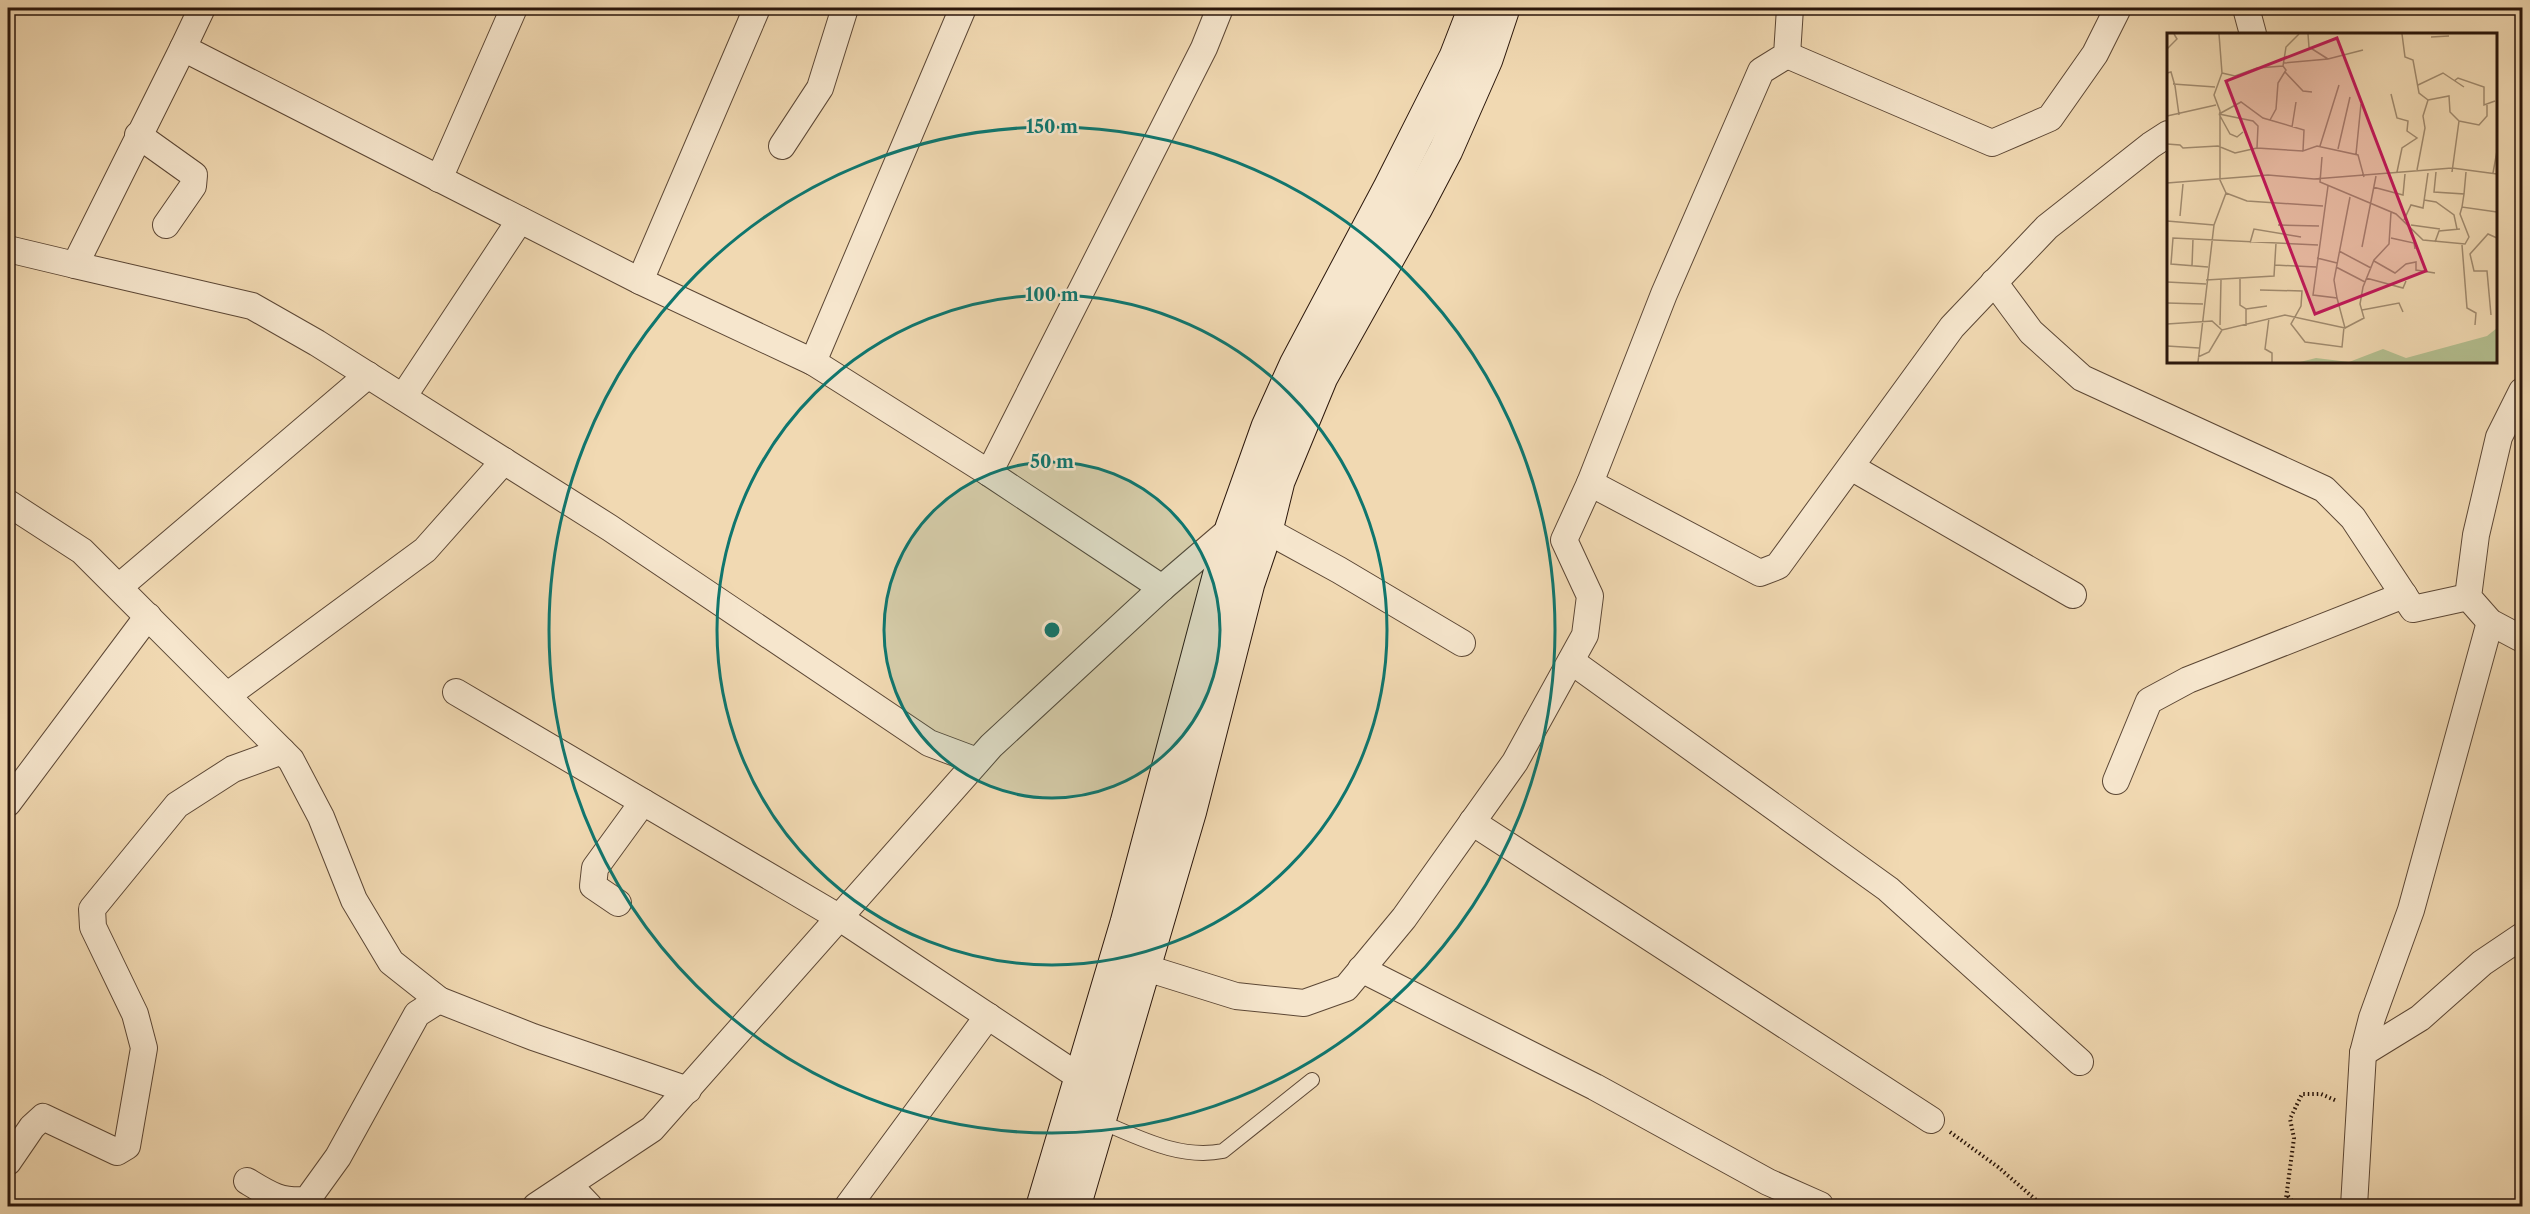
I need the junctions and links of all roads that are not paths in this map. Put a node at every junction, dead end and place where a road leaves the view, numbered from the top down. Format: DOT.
graph roads {
  1 [pos="202,8"];
  2 [pos="514,8"];
  3 [pos="757,8"];
  4 [pos="845,8"];
  5 [pos="963,8"];
  6 [pos="1220,8"];
  7 [pos="1475,8"];
  8 [pos="1503,8"];
  9 [pos="1790,8"];
  10 [pos="2118,8"];
  11 [pos="2246,8"];
  12 [pos="2253,33"];
  13 [pos="183,48"];
  14 [pos="1787,55"];
  15 [pos="138,135"];
  16 [pos="2167,135"];
  17 [pos="782,146"];
  18 [pos="439,179"];
  19 [pos="520,220"];
  20 [pos="166,225"];
  21 [pos="8,249"];
  22 [pos="75,265"];
  23 [pos="640,281"];
  24 [pos="1994,282"];
  25 [pos="813,362"];
  26 [pos="368,375"];
  27 [pos="2523,391"];
  28 [pos="403,397"];
  29 [pos="504,461"];
  30 [pos="1851,467"];
  31 [pos="988,473"];
  32 [pos="1590,483"];
  33 [pos="8,504"];
  34 [pos="1232,528"];
  35 [pos="1266,530"];
  36 [pos="119,587"];
  37 [pos="1162,588"];
  38 [pos="2073,595"];
  39 [pos="2403,595"];
  40 [pos="2468,597"];
  41 [pos="148,616"];
  42 [pos="2490,622"];
  43 [pos="2523,639"];
  44 [pos="1461,643"];
  45 [pos="1571,661"];
  46 [pos="456,692"];
  47 [pos="228,695"];
  48 [pos="282,751"];
  49 [pos="978,761"];
  50 [pos="2116,781"];
  51 [pos="643,802"];
  52 [pos="8,803"];
  53 [pos="1473,822"];
  54 [pos="618,903"];
  55 [pos="840,918"];
  56 [pos="2523,936"];
  57 [pos="1130,963"];
  58 [pos="1361,969"];
  59 [pos="439,1000"];
  60 [pos="988,1016"];
  61 [pos="2363,1053"];
  62 [pos="2080,1062"];
  63 [pos="1082,1078"];
  64 [pos="1312,1080"];
  65 [pos="688,1090"];
  66 [pos="1931,1120"];
  67 [pos="1099,1121"];
  68 [pos="8,1162"];
  69 [pos="247,1181"];
  70 [pos="569,1185"];
  71 [pos="1820,1205"];
  72 [pos="536,1206"];
  73 [pos="589,1206"];
  74 [pos="848,1206"];
  75 [pos="1043,1206"];
  76 [pos="1074,1206"];
  77 [pos="2354,1206"];
  1 -- 13 [label="street"];
  2 -- 18 [label="street"];
  3 -- 23 [label="street"];
  4 -- 17 [label="street"];
  5 -- 25 [label="street"];
  6 -- 31 [label="street"];
  7 -- 34 [label="main road"];
  8 -- 35 [label="main road"];
  9 -- 14 [label="street"];
  10 -- 14 [label="street"];
  11 -- 12 [label="street"];
  13 -- 15 [label="street"];
  13 -- 18 [label="street"];
  14 -- 32 [label="street"];
  15 -- 20 [label="street"];
  15 -- 22 [label="street"];
  16 -- 24 [label="street"];
  18 -- 19 [label="street"];
  19 -- 23 [label="street"];
  19 -- 28 [label="street"];
  21 -- 22 [label="street"];
  22 -- 26 [label="street"];
  23 -- 25 [label="street"];
  24 -- 30 [label="street"];
  24 -- 39 [label="street"];
  25 -- 31 [label="street"];
  26 -- 28 [label="street"];
  26 -- 36 [label="street"];
  27 -- 40 [label="street"];
  28 -- 29 [label="street"];
  29 -- 47 [label="street"];
  29 -- 49 [label="street"];
  30 -- 32 [label="street"];
  30 -- 38 [label="street"];
  31 -- 37 [label="street"];
  32 -- 45 [label="street"];
  33 -- 36 [label="street"];
  34 -- 35 [label="street"];
  34 -- 37 [label="street"];
  34 -- 57 [label="main road"];
  35 -- 44 [label="street"];
  35 -- 57 [label="main road"];
  36 -- 41 [label="street"];
  37 -- 49 [label="street"];
  39 -- 40 [label="street"];
  39 -- 50 [label="street"];
  40 -- 42 [label="street"];
  41 -- 47 [label="street"];
  41 -- 52 [label="street"];
  42 -- 43 [label="street"];
  42 -- 61 [label="street"];
  45 -- 53 [label="street"];
  45 -- 62 [label="street"];
  46 -- 51 [label="street"];
  47 -- 48 [label="street"];
  48 -- 59 [label="street"];
  48 -- 68 [label="street"];
  49 -- 55 [label="street"];
  51 -- 54 [label="street"];
  51 -- 55 [label="street"];
  53 -- 58 [label="street"];
  53 -- 66 [label="street"];
  55 -- 60 [label="street"];
  55 -- 65 [label="street"];
  56 -- 61 [label="street"];
  57 -- 58 [label="street"];
  57 -- 63 [label="main road"];
  57 -- 67 [label="main road"];
  58 -- 71 [label="street"];
  59 -- 65 [label="street"];
  59 -- 69 [label="street"];
  60 -- 63 [label="street"];
  60 -- 74 [label="street"];
  61 -- 77 [label="street"];
  63 -- 75 [label="main road"];
  64 -- 67 [label="lane"];
  65 -- 70 [label="street"];
  67 -- 76 [label="main road"];
  70 -- 72 [label="street"];
  70 -- 73 [label="street"];
}
